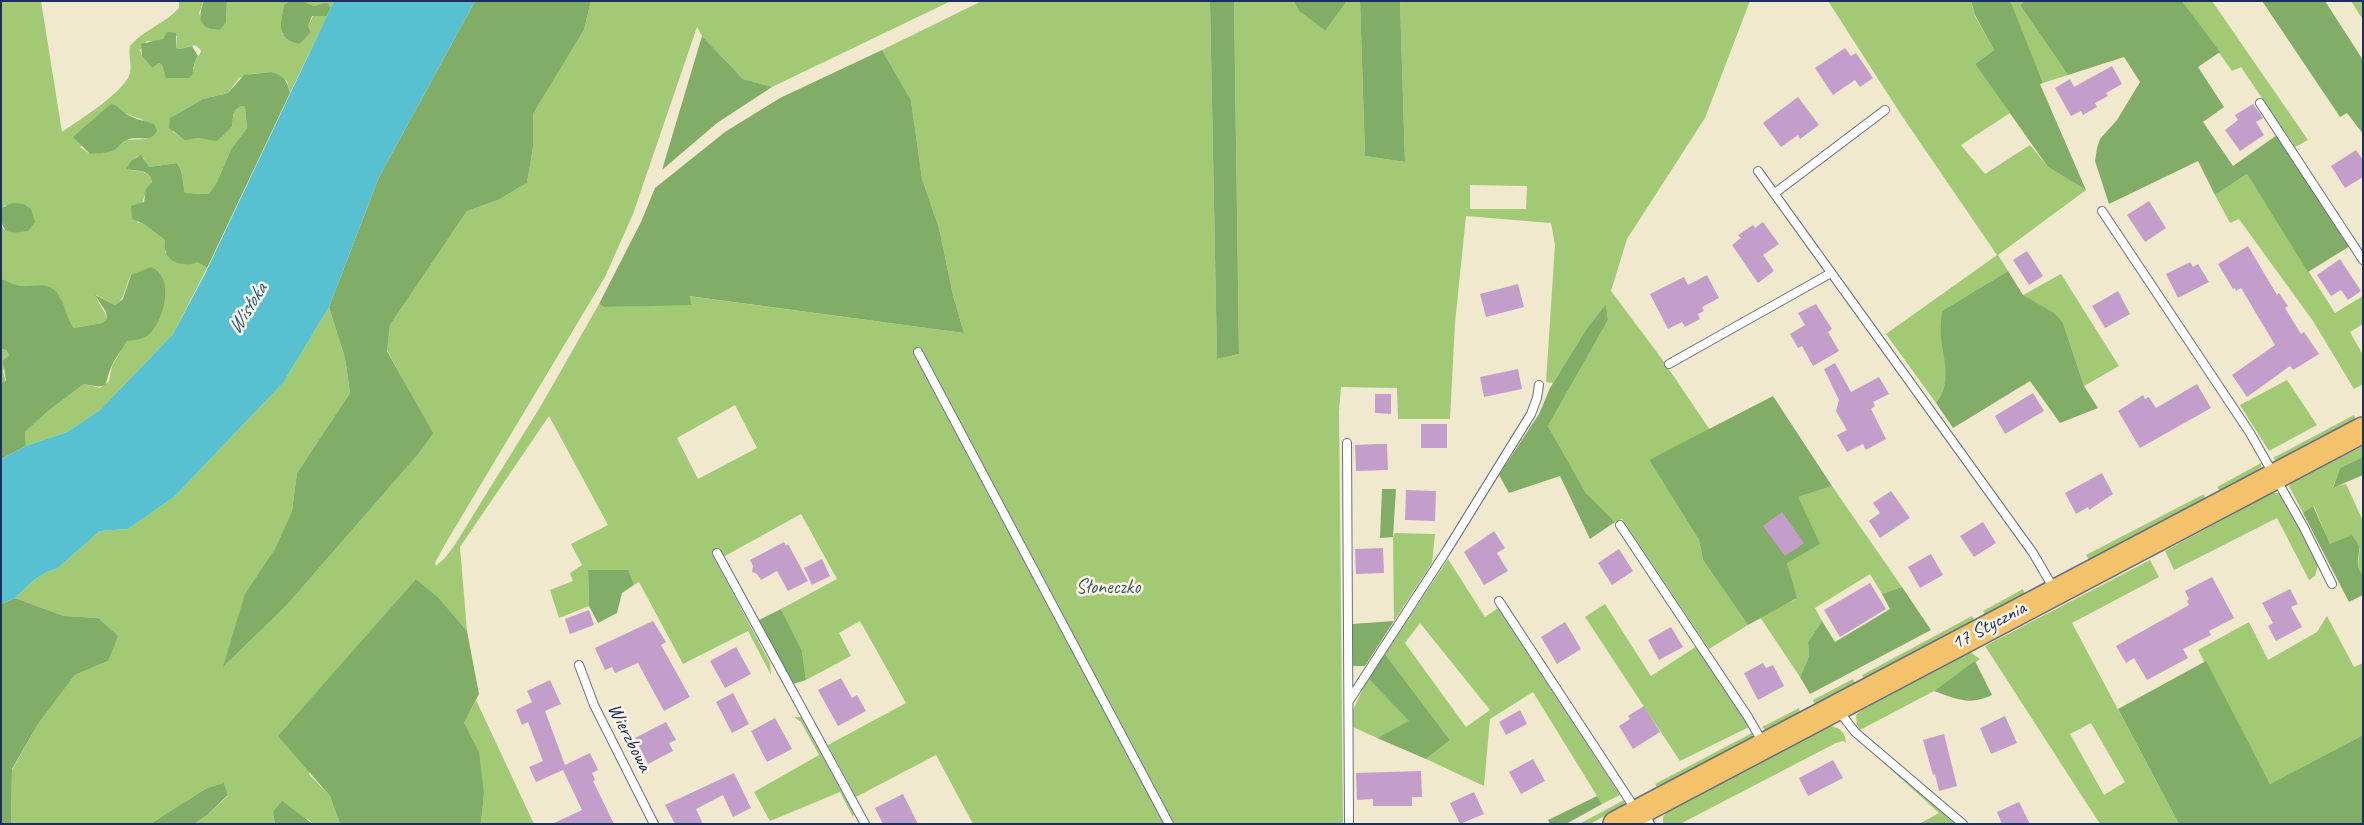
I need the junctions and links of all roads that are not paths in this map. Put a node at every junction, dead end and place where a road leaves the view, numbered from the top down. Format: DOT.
graph roads {
  1 [pos="2260,103"];
  2 [pos="1885,110"];
  3 [pos="1758,170"];
  4 [pos="1774,193"];
  5 [pos="2102,211"];
  6 [pos="2363,260"];
  7 [pos="1831,273"];
  8 [pos="918,352"];
  9 [pos="1669,364"];
  10 [pos="1539,385"];
  11 [pos="2363,430"];
  12 [pos="1347,443"];
  13 [pos="2275,476"];
  14 [pos="1620,525"];
  15 [pos="716,553"];
  16 [pos="2332,584"];
  17 [pos="2055,591"];
  18 [pos="1499,601"];
  19 [pos="579,665"];
  20 [pos="1349,701"];
  21 [pos="1837,708"];
  22 [pos="1765,747"];
  23 [pos="1637,817"];
  24 [pos="654,824"];
  25 [pos="865,824"];
  26 [pos="1169,824"];
  27 [pos="1349,824"];
  28 [pos="1963,824"];
  1 -- 6 [label="lane"];
  2 -- 4 [label="lane"];
  3 -- 4 [label="lane"];
  4 -- 7 [label="lane"];
  5 -- 13 [label="lane"];
  7 -- 9 [label="lane"];
  7 -- 17 [label="lane"];
  8 -- 26 [label="lane"];
  10 -- 20 [label="lane"];
  11 -- 13 [label="main road, 17 Stycznia"];
  12 -- 20 [label="lane"];
  13 -- 16 [label="lane"];
  13 -- 17 [label="main road, 17 Stycznia"];
  14 -- 22 [label="lane"];
  15 -- 25 [label="lane"];
  17 -- 21 [label="main road, 17 Stycznia"];
  18 -- 23 [label="lane"];
  19 -- 24 [label="lane, Wierzbowa"];
  20 -- 27 [label="lane"];
  21 -- 22 [label="main road, 17 Stycznia"];
  21 -- 28 [label="lane"];
  22 -- 23 [label="main road, 17 Stycznia"];
}
